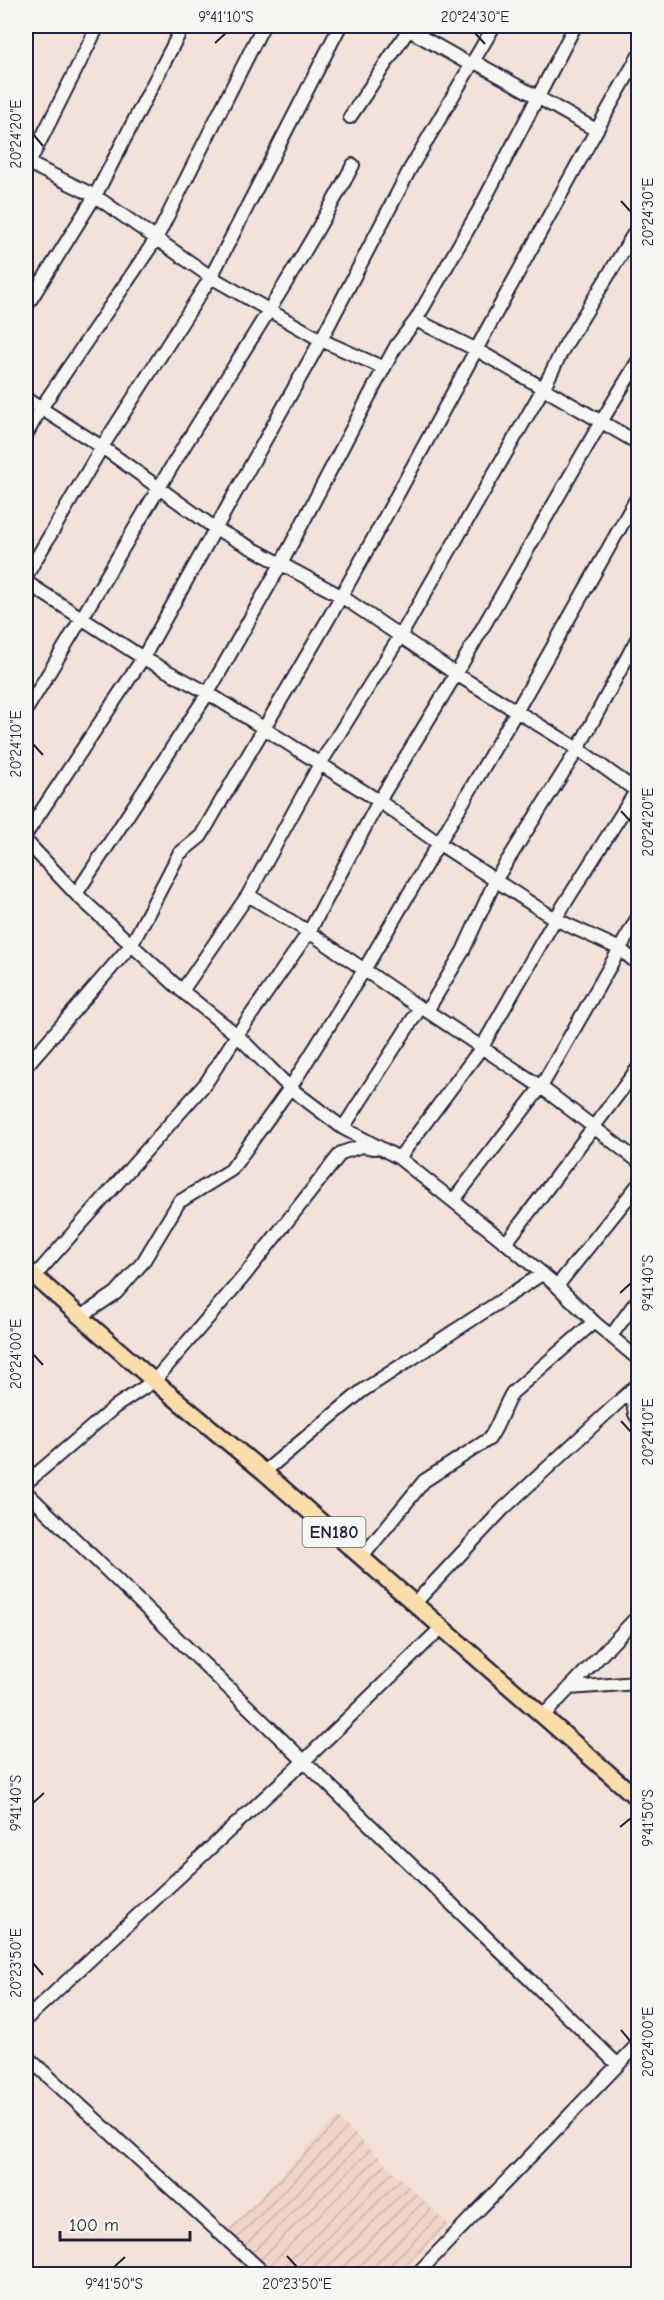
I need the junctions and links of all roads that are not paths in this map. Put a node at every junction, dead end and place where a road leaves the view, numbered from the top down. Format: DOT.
graph roads {
  1 [pos="98,26"];
  2 [pos="183,26"];
  3 [pos="263,26"];
  4 [pos="340,26"];
  5 [pos="494,26"];
  6 [pos="575,26"];
  7 [pos="407,27"];
  8 [pos="639,57"];
  9 [pos="472,63"];
  10 [pos="537,96"];
  11 [pos="350,117"];
  12 [pos="596,130"];
  13 [pos="27,165"];
  14 [pos="353,165"];
  15 [pos="95,196"];
  16 [pos="639,227"];
  17 [pos="156,239"];
  18 [pos="212,277"];
  19 [pos="26,307"];
  20 [pos="269,309"];
  21 [pos="416,320"];
  22 [pos="321,340"];
  23 [pos="477,350"];
  24 [pos="639,361"];
  25 [pos="384,368"];
  26 [pos="544,387"];
  27 [pos="26,399"];
  28 [pos="41,408"];
  29 [pos="601,422"];
  30 [pos="26,435"];
  31 [pos="639,443"];
  32 [pos="102,447"];
  33 [pos="158,488"];
  34 [pos="639,496"];
  35 [pos="216,529"];
  36 [pos="281,564"];
  37 [pos="26,576"];
  38 [pos="26,582"];
  39 [pos="341,596"];
  40 [pos="82,620"];
  41 [pos="401,635"];
  42 [pos="639,637"];
  43 [pos="143,658"];
  44 [pos="456,674"];
  45 [pos="208,693"];
  46 [pos="26,710"];
  47 [pos="516,712"];
  48 [pos="262,728"];
  49 [pos="578,749"];
  50 [pos="320,764"];
  51 [pos="638,790"];
  52 [pos="379,801"];
  53 [pos="26,834"];
  54 [pos="26,841"];
  55 [pos="438,843"];
  56 [pos="496,879"];
  57 [pos="76,894"];
  58 [pos="248,895"];
  59 [pos="639,917"];
  60 [pos="555,919"];
  61 [pos="309,932"];
  62 [pos="132,944"];
  63 [pos="620,949"];
  64 [pos="639,964"];
  65 [pos="364,970"];
  66 [pos="182,991"];
  67 [pos="423,1009"];
  68 [pos="237,1035"];
  69 [pos="482,1047"];
  70 [pos="26,1066"];
  71 [pos="639,1068"];
  72 [pos="541,1087"];
  73 [pos="290,1088"];
  74 [pos="343,1128"];
  75 [pos="594,1128"];
  76 [pos="387,1151"];
  77 [pos="399,1158"];
  78 [pos="639,1161"];
  79 [pos="639,1185"];
  80 [pos="453,1201"];
  81 [pos="506,1243"];
  82 [pos="30,1273"];
  83 [pos="542,1274"];
  84 [pos="557,1286"];
  85 [pos="639,1299"];
  86 [pos="80,1317"];
  87 [pos="594,1322"];
  88 [pos="611,1336"];
  89 [pos="639,1359"];
  90 [pos="154,1381"];
  91 [pos="635,1387"];
  92 [pos="639,1419"];
  93 [pos="264,1472"];
  94 [pos="26,1484"];
  95 [pos="26,1492"];
  96 [pos="362,1557"];
  97 [pos="415,1604"];
  98 [pos="639,1616"];
  99 [pos="442,1627"];
  100 [pos="639,1683"];
  101 [pos="569,1688"];
  102 [pos="543,1716"];
  103 [pos="303,1762"];
  104 [pos="639,1799"];
  105 [pos="26,2019"];
  106 [pos="639,2044"];
  107 [pos="26,2056"];
  108 [pos="618,2065"];
  109 [pos="265,2274"];
  110 [pos="417,2274"];
  1 -- 13 [label="street"];
  2 -- 15 [label="street"];
  3 -- 17 [label="street"];
  4 -- 18 [label="street"];
  5 -- 9 [label="street"];
  6 -- 10 [label="street"];
  7 -- 9 [label="street"];
  7 -- 11 [label="street"];
  8 -- 12 [label="street"];
  9 -- 10 [label="street"];
  9 -- 22 [label="street"];
  10 -- 12 [label="street"];
  10 -- 21 [label="street"];
  12 -- 23 [label="street"];
  13 -- 15 [label="street"];
  14 -- 20 [label="street"];
  15 -- 17 [label="street"];
  15 -- 19 [label="street"];
  16 -- 26 [label="street"];
  17 -- 18 [label="street"];
  17 -- 28 [label="street"];
  18 -- 20 [label="street"];
  18 -- 32 [label="street"];
  20 -- 22 [label="street"];
  20 -- 33 [label="street"];
  21 -- 23 [label="street"];
  21 -- 25 [label="street"];
  22 -- 25 [label="street"];
  22 -- 35 [label="street"];
  23 -- 26 [label="street"];
  23 -- 39 [label="street"];
  24 -- 29 [label="street"];
  25 -- 36 [label="street"];
  26 -- 29 [label="street"];
  26 -- 41 [label="street"];
  27 -- 28 [label="street"];
  28 -- 30 [label="street"];
  28 -- 32 [label="street"];
  29 -- 31 [label="street"];
  29 -- 44 [label="street"];
  32 -- 33 [label="street"];
  32 -- 37 [label="street"];
  33 -- 35 [label="street"];
  33 -- 40 [label="street"];
  34 -- 47 [label="street"];
  35 -- 36 [label="street"];
  35 -- 43 [label="street"];
  36 -- 39 [label="street"];
  36 -- 45 [label="street"];
  38 -- 40 [label="street"];
  39 -- 41 [label="street"];
  39 -- 48 [label="street"];
  40 -- 43 [label="street"];
  40 -- 46 [label="street"];
  41 -- 44 [label="street"];
  41 -- 50 [label="street"];
  42 -- 49 [label="street"];
  43 -- 45 [label="street"];
  43 -- 53 [label="street"];
  44 -- 47 [label="street"];
  44 -- 52 [label="street"];
  45 -- 48 [label="street"];
  45 -- 57 [label="street"];
  47 -- 49 [label="street"];
  47 -- 55 [label="street"];
  48 -- 50 [label="street"];
  48 -- 62 [label="street"];
  49 -- 51 [label="street"];
  49 -- 56 [label="street"];
  50 -- 52 [label="street"];
  50 -- 58 [label="street"];
  51 -- 60 [label="street"];
  52 -- 55 [label="street"];
  52 -- 61 [label="street"];
  54 -- 57 [label="street"];
  55 -- 56 [label="street"];
  55 -- 65 [label="street"];
  56 -- 60 [label="street"];
  56 -- 67 [label="street"];
  57 -- 62 [label="street"];
  58 -- 61 [label="street"];
  58 -- 66 [label="street"];
  59 -- 63 [label="street"];
  60 -- 63 [label="street"];
  60 -- 69 [label="street"];
  61 -- 65 [label="street"];
  61 -- 68 [label="street"];
  62 -- 66 [label="street"];
  62 -- 70 [label="street"];
  63 -- 64 [label="street"];
  63 -- 72 [label="street"];
  65 -- 67 [label="street"];
  65 -- 73 [label="street"];
  66 -- 68 [label="street"];
  67 -- 69 [label="street"];
  67 -- 74 [label="street"];
  68 -- 73 [label="street"];
  68 -- 82 [label="street"];
  69 -- 72 [label="street"];
  69 -- 77 [label="street"];
  71 -- 75 [label="street"];
  72 -- 75 [label="street"];
  72 -- 80 [label="street"];
  73 -- 74 [label="street"];
  73 -- 86 [label="street"];
  74 -- 76 [label="street"];
  75 -- 78 [label="street"];
  75 -- 81 [label="street"];
  76 -- 77 [label="street"];
  76 -- 90 [label="street"];
  77 -- 80 [label="street"];
  79 -- 84 [label="street"];
  80 -- 81 [label="street"];
  81 -- 83 [label="street"];
  82 -- 86 [label="main road, EN180"];
  83 -- 84 [label="street"];
  83 -- 93 [label="street"];
  84 -- 87 [label="street"];
  85 -- 88 [label="street"];
  86 -- 90 [label="main road, EN180"];
  87 -- 88 [label="street"];
  87 -- 96 [label="street"];
  88 -- 89 [label="street"];
  90 -- 93 [label="main road, EN180"];
  90 -- 94 [label="street"];
  91 -- 92 [label="street"];
  91 -- 97 [label="street"];
  93 -- 96 [label="main road, EN180"];
  95 -- 103 [label="street"];
  96 -- 97 [label="main road, EN180"];
  97 -- 99 [label="main road, EN180"];
  98 -- 101 [label="street"];
  99 -- 102 [label="main road, EN180"];
  99 -- 103 [label="street"];
  100 -- 101 [label="street"];
  101 -- 102 [label="street"];
  102 -- 104 [label="main road, EN180"];
  103 -- 105 [label="street"];
  103 -- 108 [label="street"];
  106 -- 108 [label="street"];
  107 -- 109 [label="street"];
  108 -- 110 [label="street"];
}
